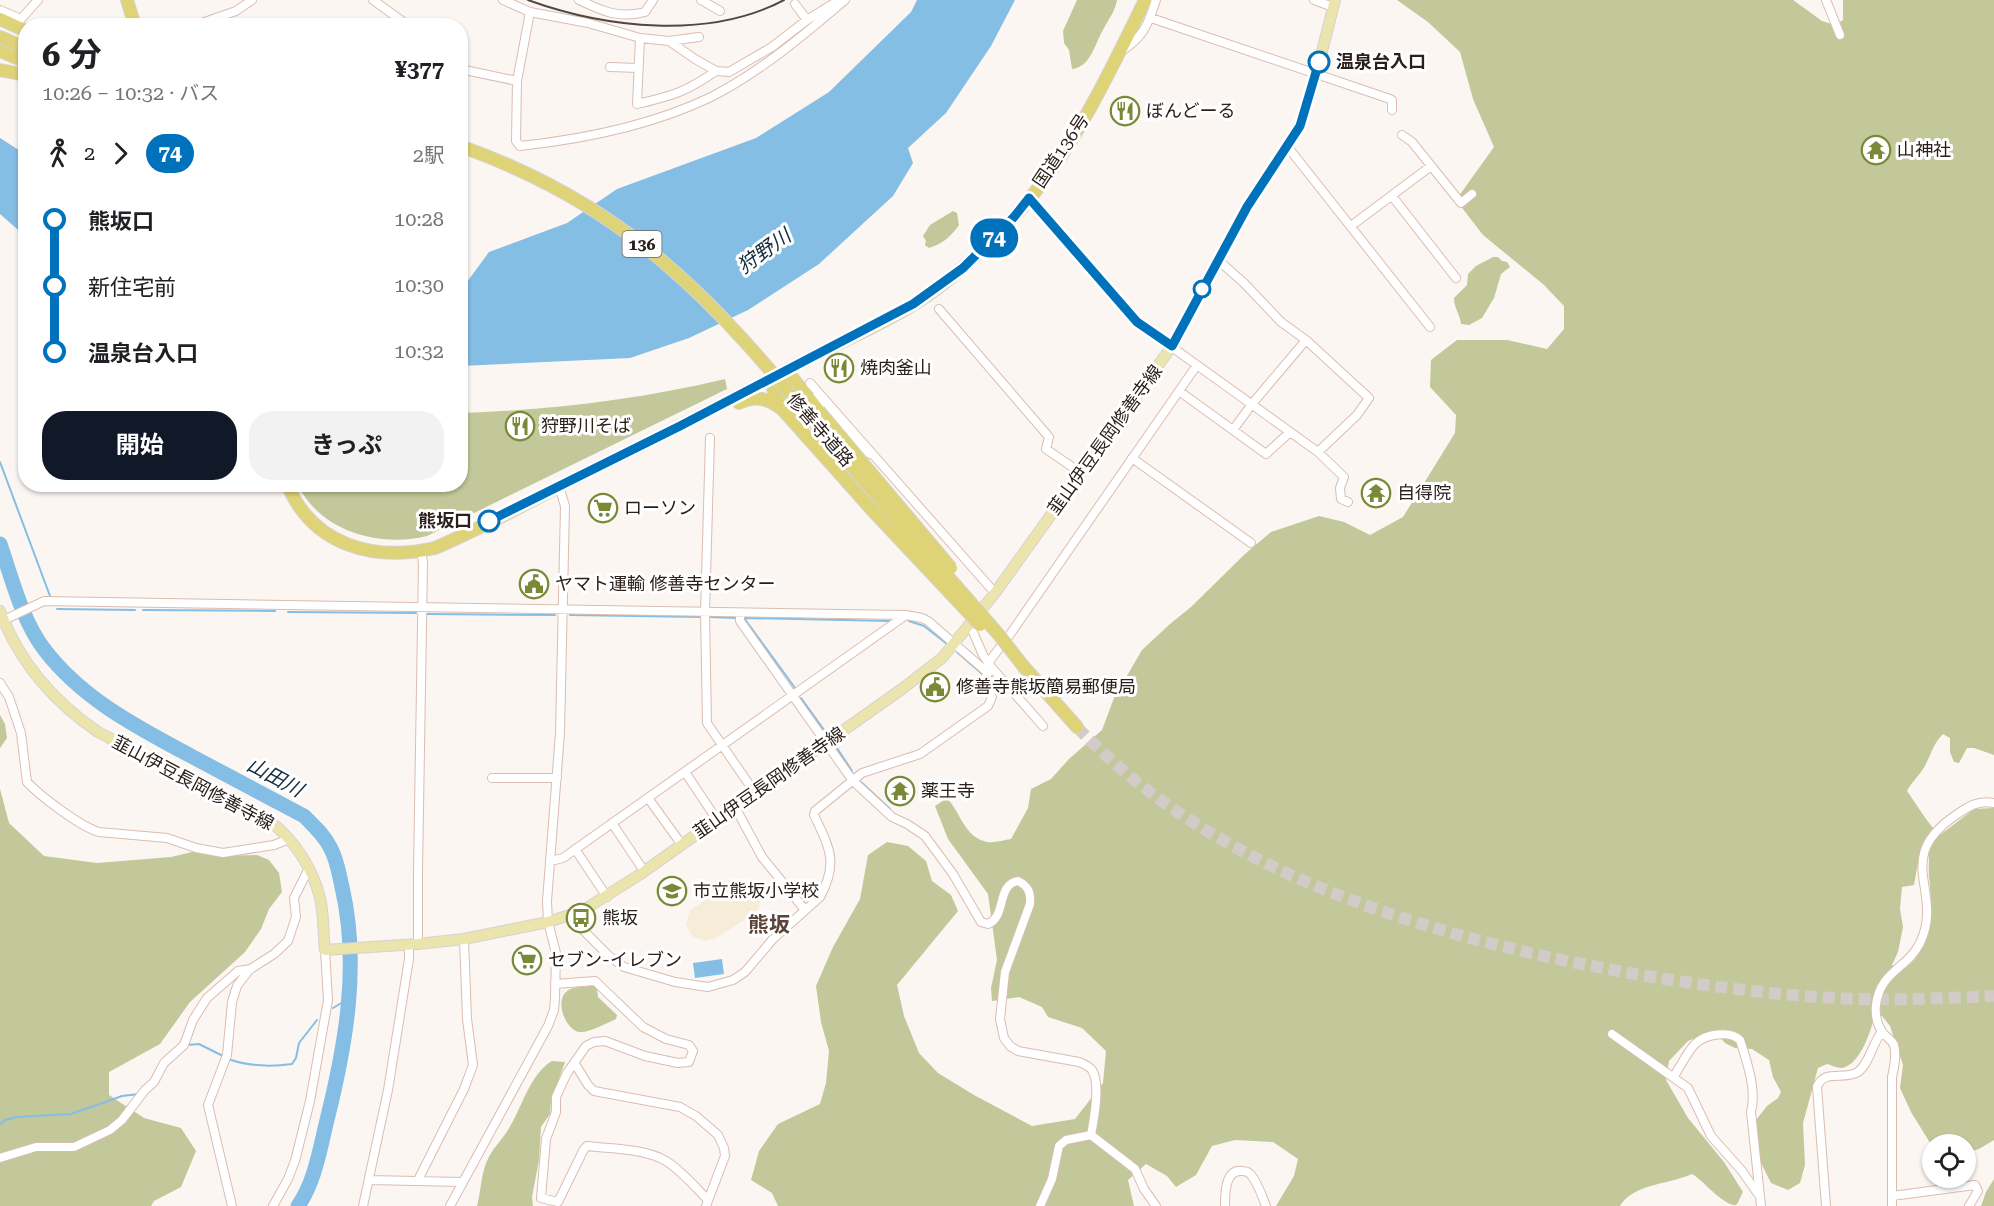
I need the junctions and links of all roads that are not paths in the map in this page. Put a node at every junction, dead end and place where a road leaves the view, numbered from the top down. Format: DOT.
graph roads {
  1 [pos="38,0"];
  2 [pos="127,0"];
  3 [pos="252,0"];
  4 [pos="373,0"];
  5 [pos="503,0"];
  6 [pos="579,0"];
  7 [pos="653,0"];
  8 [pos="701,0"];
  9 [pos="839,0"];
  10 [pos="845,0"];
  11 [pos="1144,0"];
  12 [pos="1156,0"];
  13 [pos="1314,0"];
  14 [pos="1826,0"];
  15 [pos="795,4"];
  16 [pos="1334,4"];
  17 [pos="0,10"];
  18 [pos="720,11"];
  19 [pos="530,12"];
  20 [pos="19,18"];
  21 [pos="22,18"];
  22 [pos="133,18"];
  23 [pos="216,18"];
  24 [pos="398,18"];
  25 [pos="1150,18"];
  26 [pos="0,19"];
  27 [pos="807,20"];
  28 [pos="18,27"];
  29 [pos="1840,35"];
  30 [pos="0,37"];
  31 [pos="699,37"];
  32 [pos="640,38"];
  33 [pos="669,41"];
  34 [pos="18,45"];
  35 [pos="0,51"];
  36 [pos="1119,52"];
  37 [pos="18,59"];
  38 [pos="610,67"];
  39 [pos="638,68"];
  40 [pos="0,70"];
  41 [pos="468,71"];
  42 [pos="716,71"];
  43 [pos="18,73"];
  44 [pos="1316,75"];
  45 [pos="517,81"];
  46 [pos="1392,110"];
  47 [pos="1402,135"];
  48 [pos="1287,146"];
  49 [pos="468,149"];
  50 [pos="1431,166"];
  51 [pos="1472,194"];
  52 [pos="1392,196"];
  53 [pos="1029,198"];
  54 [pos="1352,226"];
  55 [pos="1218,260"];
  56 [pos="1456,278"];
  57 [pos="939,309"];
  58 [pos="1430,327"];
  59 [pos="1306,340"];
  60 [pos="1172,346"];
  61 [pos="1197,364"];
  62 [pos="786,370"];
  63 [pos="771,378"];
  64 [pos="810,382"];
  65 [pos="1179,391"];
  66 [pos="806,395"];
  67 [pos="1252,404"];
  68 [pos="783,410"];
  69 [pos="680,426"];
  70 [pos="1233,430"];
  71 [pos="1290,432"];
  72 [pos="710,438"];
  73 [pos="1318,452"];
  74 [pos="874,456"];
  75 [pos="1132,458"];
  76 [pos="1081,473"];
  77 [pos="559,486"];
  78 [pos="292,492"];
  79 [pos="1348,502"];
  80 [pos="1251,543"];
  81 [pos="421,551"];
  82 [pos="995,593"];
  83 [pos="422,608"];
  84 [pos="562,609"];
  85 [pos="705,612"];
  86 [pos="740,613"];
  87 [pos="906,615"];
  88 [pos="1,617"];
  89 [pos="970,625"];
  90 [pos="999,635"];
  91 [pos="955,644"];
  92 [pos="989,667"];
  93 [pos="1024,667"];
  94 [pos="0,683"];
  95 [pos="794,695"];
  96 [pos="1043,726"];
  97 [pos="1077,727"];
  98 [pos="827,742"];
  99 [pos="722,746"];
  100 [pos="685,772"];
  101 [pos="492,778"];
  102 [pos="557,778"];
  103 [pos="853,781"];
  104 [pos="755,793"];
  105 [pos="648,798"];
  106 [pos="1994,802"];
  107 [pos="735,807"];
  108 [pos="717,819"];
  109 [pos="612,823"];
  110 [pos="289,839"];
  111 [pos="682,845"];
  112 [pos="575,849"];
  113 [pos="551,861"];
  114 [pos="309,868"];
  115 [pos="644,871"];
  116 [pos="607,897"];
  117 [pos="805,910"];
  118 [pos="572,916"];
  119 [pos="548,922"];
  120 [pos="464,939"];
  121 [pos="414,944"];
  122 [pos="328,950"];
  123 [pos="251,969"];
  124 [pos="555,984"];
  125 [pos="1882,1032"];
  126 [pos="1612,1034"];
  127 [pos="575,1064"];
  128 [pos="1674,1076"];
  129 [pos="1091,1135"];
  130 [pos="0,1158"];
  131 [pos="369,1180"];
  132 [pos="418,1180"];
  133 [pos="462,1182"];
  134 [pos="1759,1196"];
  135 [pos="1892,1196"];
  136 [pos="707,1203"];
  137 [pos="232,1206"];
  138 [pos="273,1206"];
  139 [pos="363,1206"];
  140 [pos="450,1206"];
  141 [pos="1040,1206"];
  142 [pos="1156,1206"];
  143 [pos="1225,1206"];
  144 [pos="1266,1206"];
  145 [pos="1761,1206"];
  146 [pos="1826,1206"];
  147 [pos="1892,1206"];
  148 [pos="1969,1206"];
  1 -- 21 [label="street"];
  2 -- 22 [label="highway"];
  3 -- 23 [label="street"];
  4 -- 24 [label="street"];
  5 -- 19 [label="street"];
  6 -- 7 [label="street"];
  8 -- 18 [label="street"];
  9 -- 27 [label="street"];
  10 -- 45 [label="street"];
  11 -- 36 [label="highway, 国道136号"];
  12 -- 25 [label="street"];
  13 -- 16 [label="street"];
  14 -- 29 [label="street"];
  15 -- 27 [label="street"];
  16 -- 44 [label="main road, 韮山伊豆長岡修善寺線"];
  17 -- 20 [label="street"];
  19 -- 32 [label="street"];
  19 -- 45 [label="street"];
  25 -- 36 [label="street"];
  25 -- 44 [label="street"];
  26 -- 28 [label="highway"];
  27 -- 42 [label="street"];
  30 -- 34 [label="highway"];
  31 -- 33 [label="street"];
  32 -- 33 [label="street"];
  32 -- 39 [label="street"];
  33 -- 42 [label="street"];
  35 -- 37 [label="highway"];
  36 -- 53 [label="highway, 国道136号"];
  38 -- 39 [label="street"];
  39 -- 42 [label="street"];
  40 -- 43 [label="highway"];
  41 -- 45 [label="street"];
  44 -- 46 [label="street"];
  44 -- 48 [label="main road, 韮山伊豆長岡修善寺線"];
  47 -- 50 [label="street"];
  48 -- 54 [label="street"];
  48 -- 55 [label="main road, 韮山伊豆長岡修善寺線"];
  49 -- 90 [label="highway, 修善寺道路 / 136, bridge"];
  50 -- 51 [label="street"];
  50 -- 52 [label="street"];
  52 -- 54 [label="street"];
  52 -- 56 [label="street"];
  53 -- 60 [label="street"];
  53 -- 62 [label="highway, 国道136号"];
  54 -- 58 [label="street"];
  55 -- 59 [label="street"];
  55 -- 60 [label="main road, 韮山伊豆長岡修善寺線"];
  57 -- 76 [label="street"];
  59 -- 67 [label="street"];
  59 -- 73 [label="street"];
  60 -- 61 [label="street"];
  60 -- 76 [label="main road, 韮山伊豆長岡修善寺線"];
  61 -- 65 [label="street"];
  61 -- 67 [label="street"];
  62 -- 63 [label="highway, 国道136号"];
  62 -- 66 [label="highway"];
  63 -- 68 [label="highway"];
  63 -- 69 [label="highway, 国道136号"];
  64 -- 74 [label="street"];
  65 -- 70 [label="street"];
  65 -- 75 [label="street"];
  66 -- 74 [label="street"];
  66 -- 90 [label="highway, bridge"];
  67 -- 70 [label="street"];
  67 -- 71 [label="street"];
  68 -- 69 [label="highway"];
  68 -- 93 [label="highway, bridge"];
  69 -- 77 [label="highway, 国道136号"];
  70 -- 71 [label="street"];
  71 -- 73 [label="street"];
  72 -- 85 [label="street"];
  73 -- 79 [label="street"];
  74 -- 82 [label="street"];
  75 -- 80 [label="street"];
  75 -- 92 [label="street"];
  76 -- 82 [label="main road, 韮山伊豆長岡修善寺線"];
  77 -- 81 [label="highway, 国道136号"];
  77 -- 84 [label="street"];
  78 -- 81 [label="highway, 国道136号"];
  81 -- 83 [label="street"];
  82 -- 89 [label="main road, 韮山伊豆長岡修善寺線"];
  83 -- 84 [label="street"];
  83 -- 88 [label="street"];
  83 -- 121 [label="street"];
  84 -- 85 [label="street"];
  84 -- 102 [label="street"];
  85 -- 86 [label="street"];
  85 -- 99 [label="street"];
  86 -- 87 [label="street"];
  86 -- 95 [label="street"];
  87 -- 91 [label="street"];
  87 -- 95 [label="street"];
  88 -- 110 [label="main road, 韮山伊豆長岡修善寺線"];
  89 -- 91 [label="main road, 韮山伊豆長岡修善寺線"];
  89 -- 92 [label="street"];
  90 -- 93 [label="highway, 修善寺道路 / 136, bridge"];
  91 -- 92 [label="street"];
  91 -- 98 [label="main road, 韮山伊豆長岡修善寺線"];
  92 -- 96 [label="street"];
  92 -- 103 [label="street"];
  93 -- 97 [label="highway, 修善寺道路 / 136"];
  94 -- 110 [label="street"];
  95 -- 98 [label="street"];
  95 -- 99 [label="street"];
  98 -- 103 [label="street"];
  98 -- 104 [label="main road, 韮山伊豆長岡修善寺線"];
  99 -- 100 [label="street"];
  99 -- 104 [label="street"];
  100 -- 105 [label="street"];
  100 -- 108 [label="street"];
  101 -- 102 [label="street"];
  102 -- 113 [label="street"];
  103 -- 117 [label="street"];
  103 -- 129 [label="street"];
  104 -- 107 [label="main road, 韮山伊豆長岡修善寺線"];
  105 -- 109 [label="street"];
  105 -- 111 [label="street"];
  106 -- 125 [label="street"];
  107 -- 108 [label="main road, 韮山伊豆長岡修善寺線"];
  107 -- 117 [label="street"];
  108 -- 111 [label="main road, 韮山伊豆長岡修善寺線"];
  109 -- 112 [label="street"];
  109 -- 115 [label="street"];
  110 -- 114 [label="main road, 韮山伊豆長岡修善寺線"];
  111 -- 115 [label="main road, 韮山伊豆長岡修善寺線"];
  112 -- 113 [label="street"];
  112 -- 116 [label="street"];
  113 -- 119 [label="street"];
  114 -- 122 [label="main road, 韮山伊豆長岡修善寺線"];
  114 -- 123 [label="street"];
  115 -- 116 [label="main road, 韮山伊豆長岡修善寺線"];
  116 -- 118 [label="main road, 韮山伊豆長岡修善寺線"];
  117 -- 118 [label="street"];
  118 -- 119 [label="main road, 韮山伊豆長岡修善寺線"];
  119 -- 120 [label="main road, 韮山伊豆長岡修善寺線"];
  119 -- 124 [label="street"];
  120 -- 121 [label="main road, 韮山伊豆長岡修善寺線"];
  120 -- 132 [label="street"];
  121 -- 122 [label="main road, 韮山伊豆長岡修善寺線"];
  121 -- 131 [label="street"];
  122 -- 138 [label="street"];
  123 -- 130 [label="street"];
  123 -- 137 [label="street"];
  124 -- 127 [label="street"];
  124 -- 133 [label="street"];
  125 -- 135 [label="street"];
  125 -- 146 [label="street"];
  126 -- 128 [label="street"];
  127 -- 136 [label="street"];
  127 -- 136 [label="street"];
  128 -- 134 [label="street"];
  128 -- 134 [label="street"];
  129 -- 141 [label="street"];
  129 -- 142 [label="street"];
  131 -- 132 [label="street"];
  131 -- 139 [label="street"];
  132 -- 133 [label="street"];
  133 -- 140 [label="street"];
  134 -- 145 [label="street"];
  135 -- 147 [label="street"];
  135 -- 148 [label="street"];
  143 -- 144 [label="street"];
}
